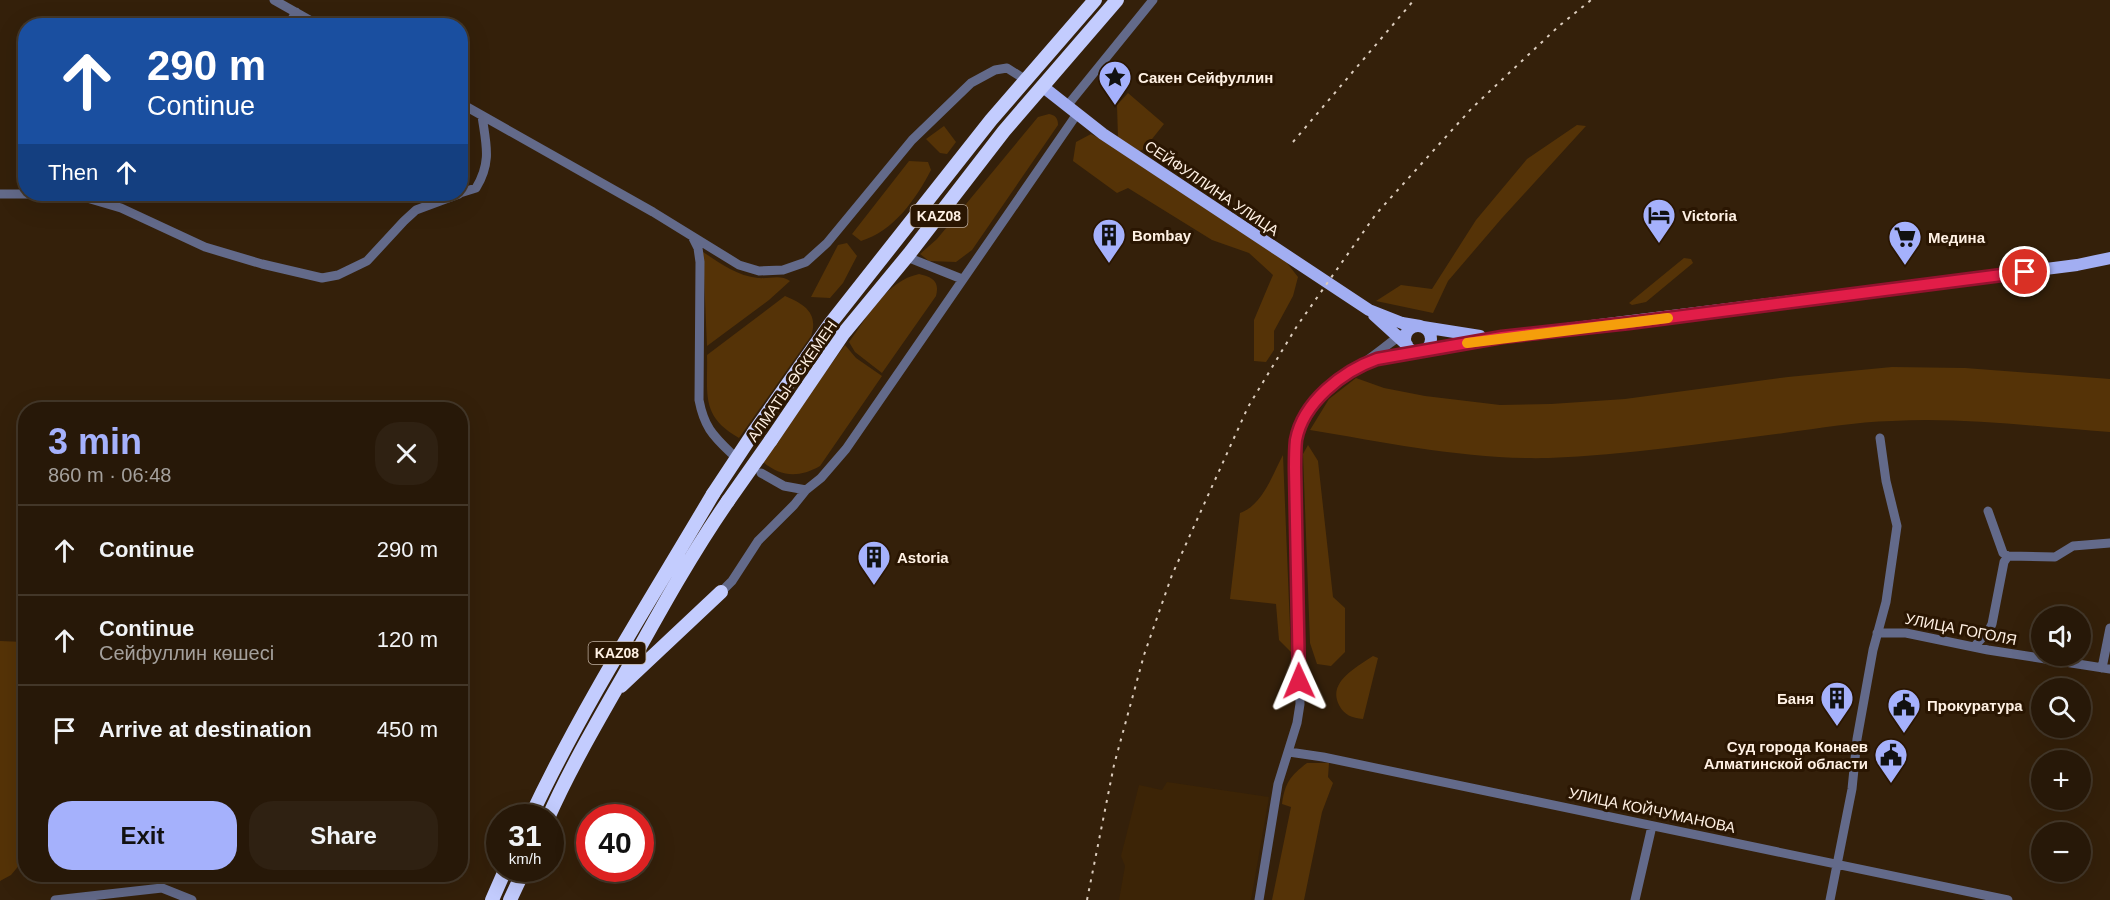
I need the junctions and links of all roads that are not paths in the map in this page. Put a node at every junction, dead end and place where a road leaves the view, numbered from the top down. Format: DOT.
graph roads {
  1 [pos="274,0"];
  2 [pos="1095,0"];
  3 [pos="1117,0"];
  4 [pos="1153,0"];
  5 [pos="296,12"];
  6 [pos="293,18"];
  7 [pos="306,18"];
  8 [pos="1026,80"];
  9 [pos="1042,86"];
  10 [pos="468,108"];
  11 [pos="1072,110"];
  12 [pos="482,116"];
  13 [pos="468,190"];
  14 [pos="0,194"];
  15 [pos="18,194"];
  16 [pos="98,201"];
  17 [pos="439,201"];
  18 [pos="693,238"];
  19 [pos="907,257"];
  20 [pos="2110,258"];
  21 [pos="962,279"];
  22 [pos="1369,310"];
  23 [pos="1417,327"];
  24 [pos="1502,337"];
  25 [pos="1402,341"];
  26 [pos="1421,351"];
  27 [pos="1361,364"];
  28 [pos="1880,438"];
  29 [pos="731,453"];
  30 [pos="761,472"];
  31 [pos="806,490"];
  32 [pos="1988,511"];
  33 [pos="2110,543"];
  34 [pos="2008,556"];
  35 [pos="721,592"];
  36 [pos="2110,628"];
  37 [pos="1877,633"];
  38 [pos="1974,647"];
  39 [pos="2106,669"];
  40 [pos="615,692"];
  41 [pos="1289,752"];
  42 [pos="537,804"];
  43 [pos="554,804"];
  44 [pos="1652,825"];
  45 [pos="1837,863"];
  46 [pos="500,882"];
  47 [pos="518,882"];
  48 [pos="55,900"];
  49 [pos="192,900"];
  50 [pos="492,900"];
  51 [pos="510,900"];
  52 [pos="1259,900"];
  53 [pos="1635,900"];
  54 [pos="1830,900"];
  55 [pos="2008,900"];
  1 -- 5 [label="street"];
  2 -- 8 [label="highway, АЛМАТЫ-ӨСКЕМЕН / KAZ08"];
  3 -- 9 [label="highway, АЛМАТЫ-ӨСКЕМЕН / KAZ08"];
  4 -- 11 [label="street"];
  5 -- 6 [label="street"];
  5 -- 7 [label="street"];
  8 -- 18 [label="street"];
  8 -- 42 [label="highway, АЛМАТЫ-ӨСКЕМЕН / KAZ08, bridge"];
  9 -- 11 [label="main road, СЕЙФУЛЛИНА УЛИЦА"];
  9 -- 19 [label="highway, АЛМАТЫ-ӨСКЕМЕН / KAZ08"];
  10 -- 12 [label="street"];
  11 -- 21 [label="street"];
  11 -- 22 [label="main road, СЕЙФУЛЛИНА УЛИЦА"];
  12 -- 13 [label="street"];
  12 -- 18 [label="street"];
  14 -- 15 [label="street"];
  16 -- 17 [label="street"];
  18 -- 29 [label="street"];
  19 -- 21 [label="street"];
  19 -- 40 [label="highway, АЛМАТЫ-ӨСКЕМЕН / KAZ08, bridge"];
  20 -- 24 [label="main road"];
  21 -- 31 [label="street"];
  22 -- 23 [label="main road"];
  22 -- 25 [label="main road"];
  23 -- 24 [label="main road"];
  23 -- 25 [label="main road"];
  23 -- 26 [label="main road"];
  24 -- 26 [label="main road"];
  25 -- 26 [label="main road"];
  25 -- 27 [label="street"];
  26 -- 27 [label="street"];
  27 -- 41 [label="street"];
  28 -- 37 [label="street"];
  30 -- 31 [label="street"];
  31 -- 35 [label="street"];
  32 -- 34 [label="street"];
  33 -- 34 [label="street"];
  34 -- 38 [label="street"];
  35 -- 40 [label="highway"];
  36 -- 39 [label="street"];
  37 -- 38 [label="street, УЛИЦА ГОГОЛЯ"];
  37 -- 45 [label="street"];
  38 -- 39 [label="street, УЛИЦА ГОГОЛЯ"];
  40 -- 43 [label="highway, АЛМАТЫ-ӨСКЕМЕН / KAZ08"];
  41 -- 44 [label="street, УЛИЦА КОЙЧУМАНОВА"];
  41 -- 52 [label="street"];
  44 -- 45 [label="street, УЛИЦА КОЙЧУМАНОВА"];
  44 -- 53 [label="street"];
  45 -- 54 [label="street"];
  45 -- 55 [label="street, УЛИЦА КОЙЧУМАНОВА"];
  46 -- 50 [label="highway"];
  47 -- 51 [label="highway"];
  48 -- 49 [label="street"];
}
